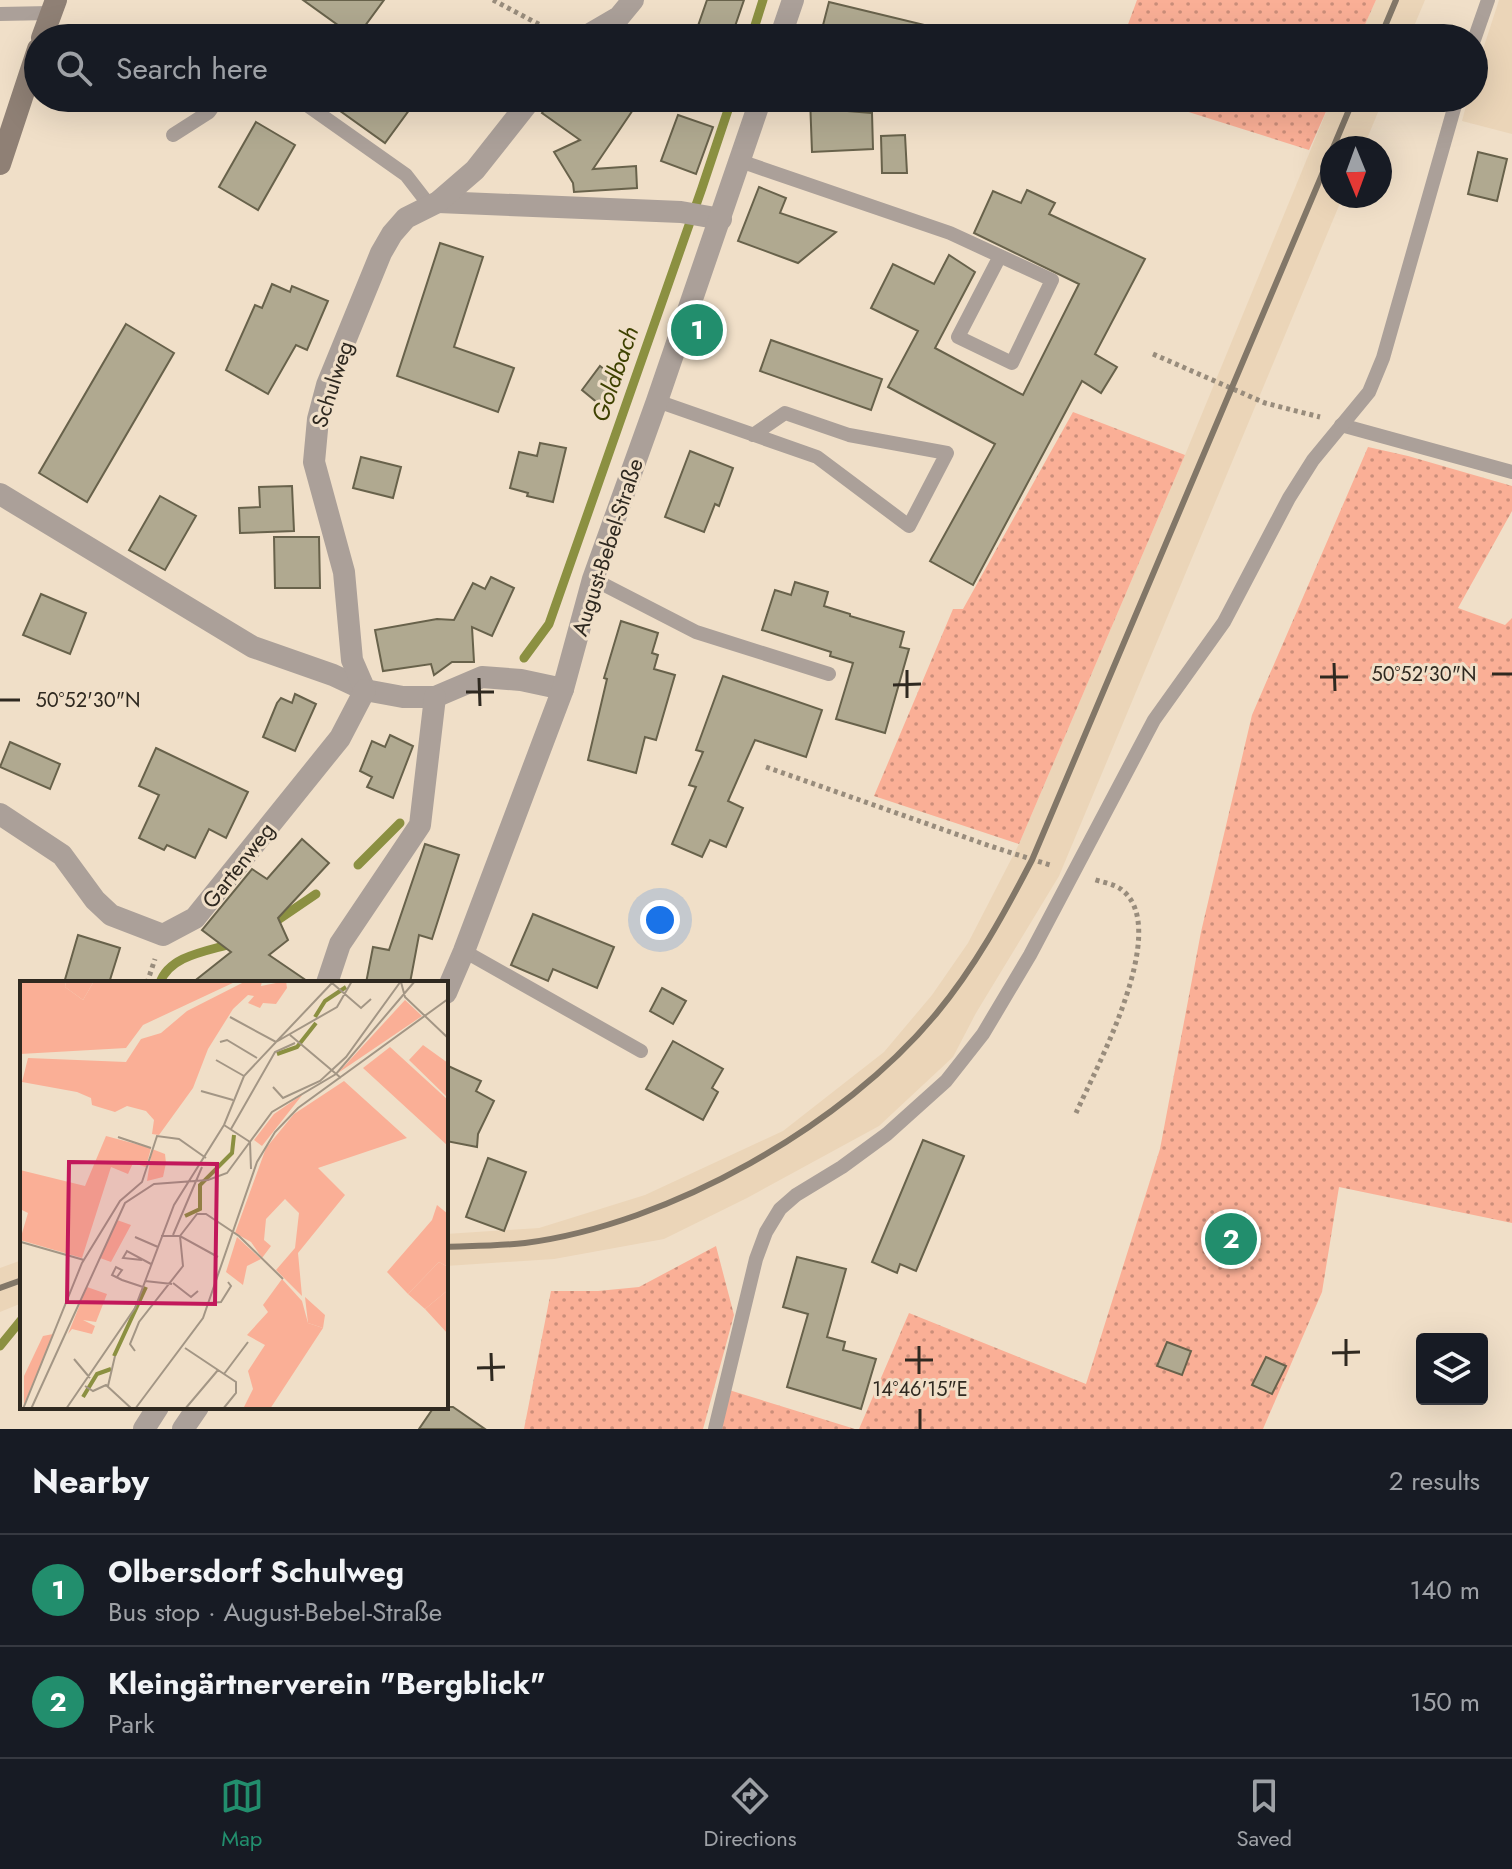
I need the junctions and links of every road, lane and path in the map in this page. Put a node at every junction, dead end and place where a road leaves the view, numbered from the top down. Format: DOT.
graph roads {
  1 [pos="493,0"];
  2 [pos="633,0"];
  3 [pos="793,0"];
  4 [pos="1488,0"];
  5 [pos="53,6"];
  6 [pos="0,14"];
  7 [pos="539,24"];
  8 [pos="607,24"];
  9 [pos="785,24"];
  10 [pos="1480,24"];
  11 [pos="24,91"];
  12 [pos="209,112"];
  13 [pos="317,112"];
  14 [pos="521,112"];
  15 [pos="756,112"];
  16 [pos="1453,112"];
  17 [pos="173,135"];
  18 [pos="740,161"];
  19 [pos="0,164"];
  20 [pos="434,204"];
  21 [pos="721,219"];
  22 [pos="1000,256"];
  23 [pos="1153,354"];
  24 [pos="657,401"];
  25 [pos="1341,425"];
  26 [pos="753,435"];
  27 [pos="1512,472"];
  28 [pos="0,494"];
  29 [pos="593,579"];
  30 [pos="829,674"];
  31 [pos="563,689"];
  32 [pos="365,690"];
  33 [pos="435,697"];
  34 [pos="766,767"];
  35 [pos="0,814"];
  36 [pos="1073,871"];
  37 [pos="464,951"];
  38 [pos="328,981"];
  39 [pos="448,988"];
  40 [pos="641,1051"];
  41 [pos="1076,1113"];
  42 [pos="157,1409"];
  43 [pos="197,1409"];
  44 [pos="144,1429"];
  45 [pos="183,1429"];
  46 [pos="715,1429"];
  1 -- 7 [label="path"];
  2 -- 8 [label="street"];
  3 -- 9 [label="street"];
  4 -- 10 [label="lane"];
  5 -- 6 [label="lane"];
  11 -- 19 [label="main road"];
  12 -- 17 [label="lane"];
  13 -- 20 [label="lane"];
  14 -- 20 [label="street, Schulweg"];
  15 -- 18 [label="street, August-Bebel-Straße"];
  16 -- 25 [label="lane"];
  18 -- 21 [label="street, August-Bebel-Straße"];
  18 -- 22 [label="lane"];
  20 -- 21 [label="street"];
  20 -- 32 [label="street, Schulweg"];
  21 -- 24 [label="street, August-Bebel-Straße"];
  22 -- 22 [label="lane"];
  23 -- 25 [label="path"];
  24 -- 26 [label="lane"];
  24 -- 29 [label="street, August-Bebel-Straße"];
  25 -- 27 [label="lane"];
  25 -- 36 [label="lane"];
  26 -- 26 [label="lane"];
  28 -- 32 [label="street"];
  29 -- 30 [label="lane"];
  29 -- 31 [label="street, August-Bebel-Straße"];
  31 -- 33 [label="street"];
  31 -- 37 [label="street, August-Bebel-Straße"];
  32 -- 33 [label="street"];
  32 -- 35 [label="street, Gartenweg"];
  33 -- 38 [label="street"];
  34 -- 36 [label="path"];
  36 -- 41 [label="path"];
  36 -- 46 [label="lane"];
  37 -- 39 [label="street, August-Bebel-Straße"];
  37 -- 40 [label="lane"];
  42 -- 44 [label="street"];
  43 -- 45 [label="street"];
}
